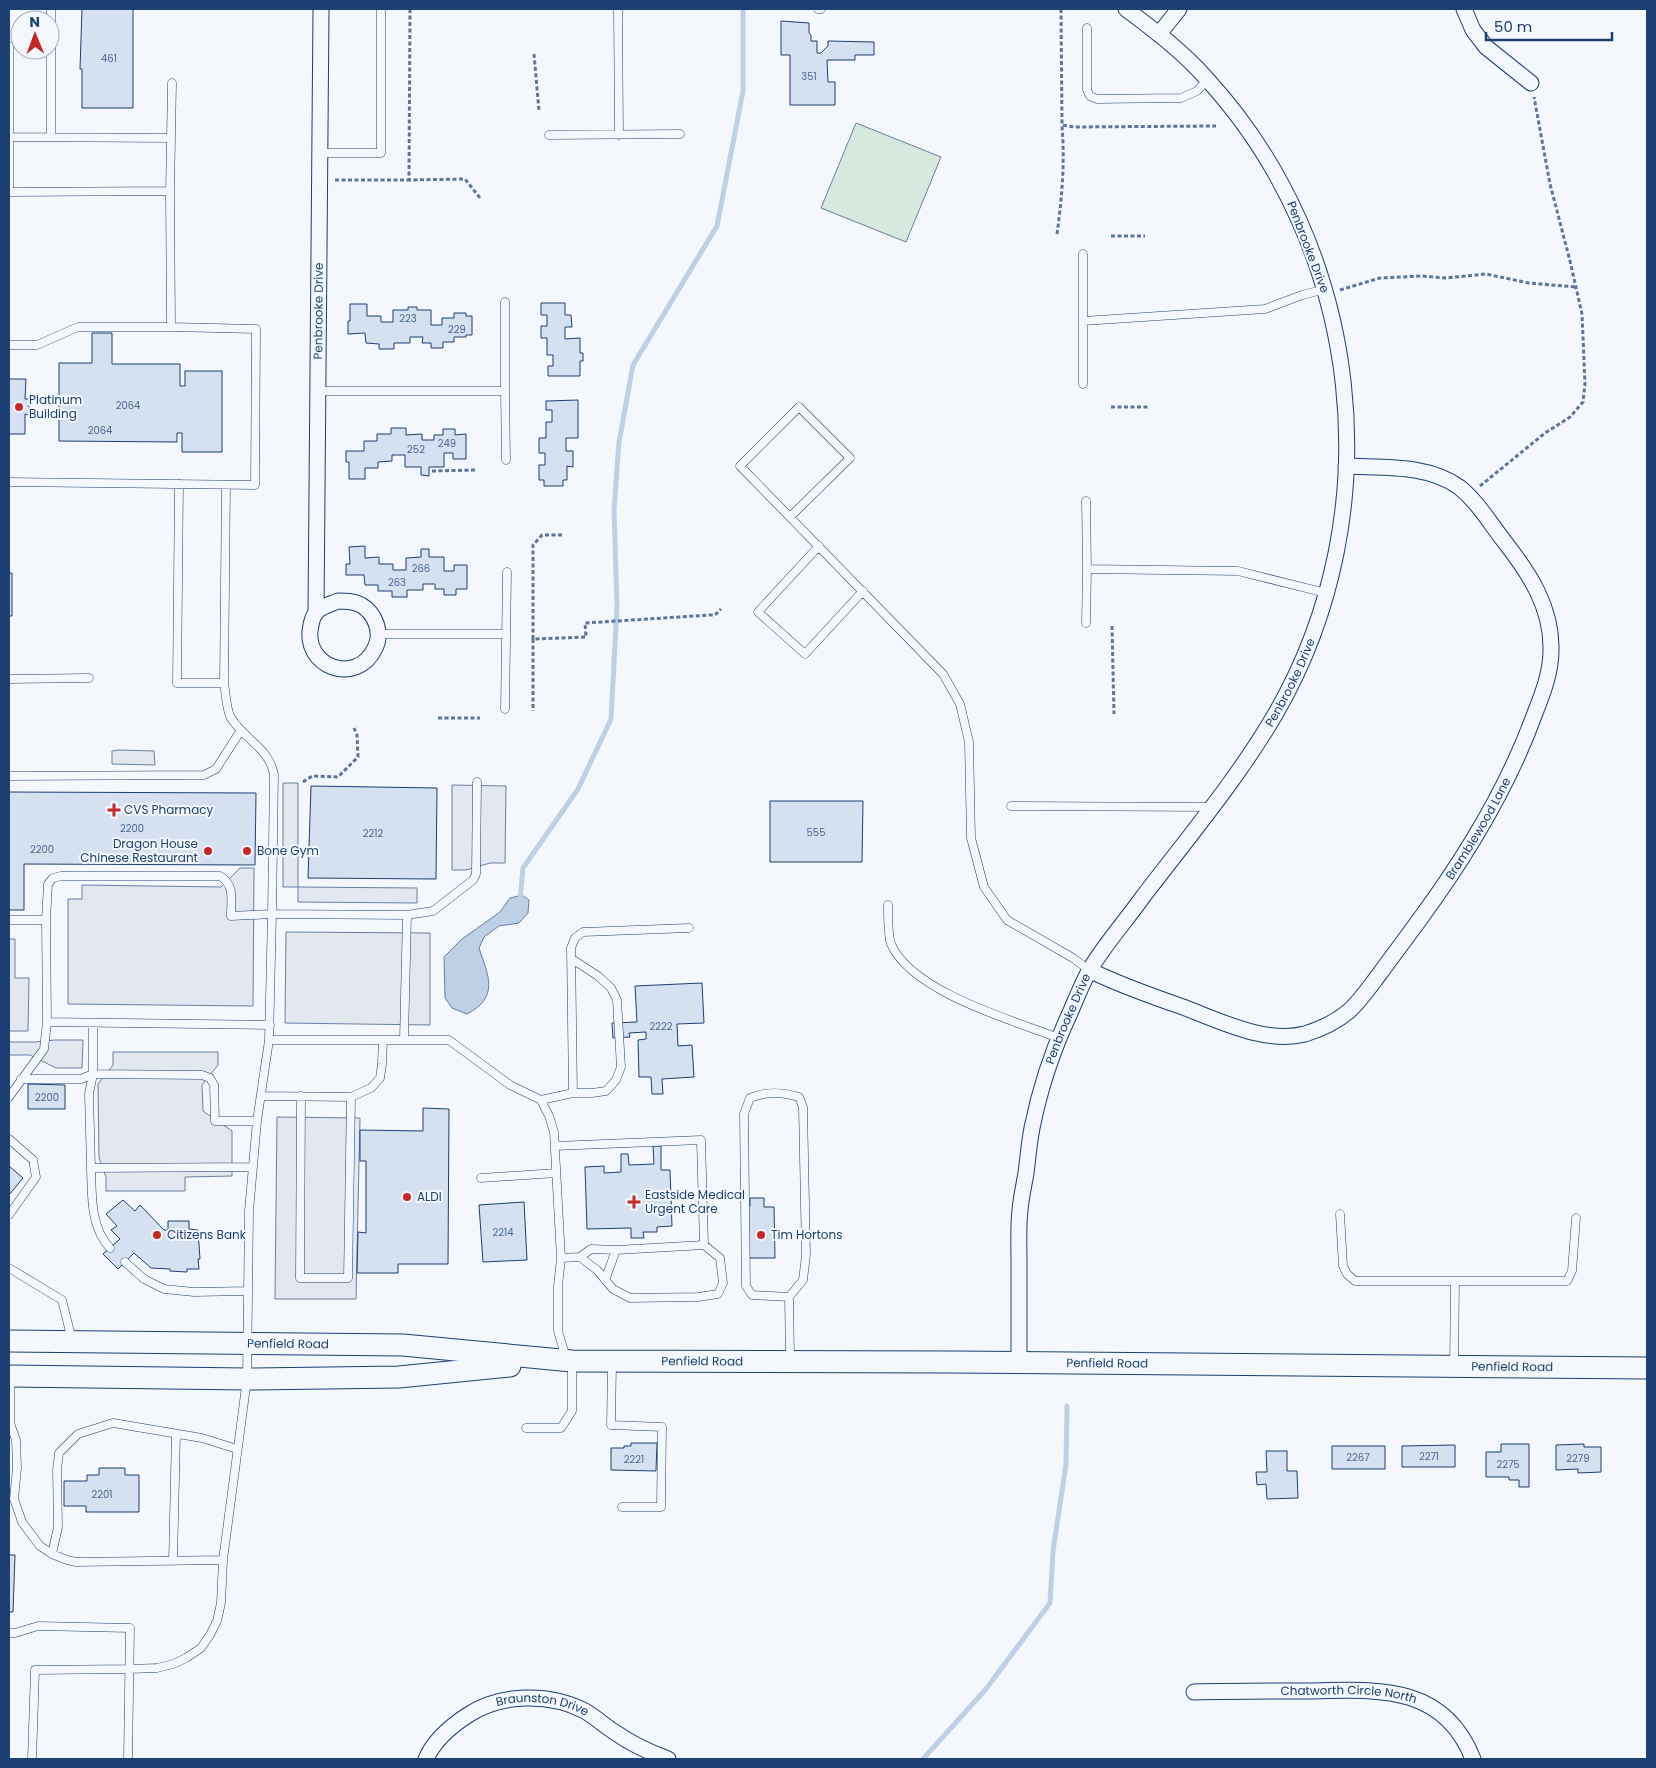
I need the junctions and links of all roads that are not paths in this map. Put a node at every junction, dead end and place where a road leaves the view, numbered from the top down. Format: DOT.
graph roads {
  1 [pos="51,9"];
  2 [pos="321,9"];
  3 [pos="381,9"];
  4 [pos="618,9"];
  5 [pos="1126,9"];
  6 [pos="1179,9"];
  7 [pos="1464,9"];
  8 [pos="1088,28"];
  9 [pos="1159,34"];
  10 [pos="9,46"];
  11 [pos="1208,80"];
  12 [pos="172,83"];
  13 [pos="1531,83"];
  14 [pos="680,134"];
  15 [pos="549,135"];
  16 [pos="619,135"];
  17 [pos="9,137"];
  18 [pos="51,137"];
  19 [pos="171,138"];
  20 [pos="320,153"];
  21 [pos="170,191"];
  22 [pos="9,192"];
  23 [pos="1083,254"];
  24 [pos="1326,292"];
  25 [pos="505,302"];
  26 [pos="1083,321"];
  27 [pos="171,327"];
  28 [pos="9,345"];
  29 [pos="1083,384"];
  30 [pos="318,391"];
  31 [pos="505,392"];
  32 [pos="506,460"];
  33 [pos="1346,466"];
  34 [pos="9,482"];
  35 [pos="179,484"];
  36 [pos="226,484"];
  37 [pos="1086,501"];
  38 [pos="790,517"];
  39 [pos="819,546"];
  40 [pos="1087,570"];
  41 [pos="506,572"];
  42 [pos="863,591"];
  43 [pos="1326,593"];
  44 [pos="316,612"];
  45 [pos="1086,623"];
  46 [pos="378,634"];
  47 [pos="506,634"];
  48 [pos="88,678"];
  49 [pos="9,679"];
  50 [pos="224,683"];
  51 [pos="505,709"];
  52 [pos="242,730"];
  53 [pos="9,776"];
  54 [pos="477,782"];
  55 [pos="1011,806"];
  56 [pos="1211,807"];
  57 [pos="888,905"];
  58 [pos="272,914"];
  59 [pos="407,915"];
  60 [pos="9,920"];
  61 [pos="46,920"];
  62 [pos="689,928"];
  63 [pos="572,959"];
  64 [pos="1090,970"];
  65 [pos="47,1022"];
  66 [pos="93,1023"];
  67 [pos="270,1025"];
  68 [pos="1059,1038"];
  69 [pos="269,1040"];
  70 [pos="383,1040"];
  71 [pos="404,1040"];
  72 [pos="93,1074"];
  73 [pos="22,1079"];
  74 [pos="573,1093"];
  75 [pos="261,1096"];
  76 [pos="301,1096"];
  77 [pos="9,1097"];
  78 [pos="351,1097"];
  79 [pos="541,1100"];
  80 [pos="257,1121"];
  81 [pos="9,1139"];
  82 [pos="555,1146"];
  83 [pos="91,1168"];
  84 [pos="252,1168"];
  85 [pos="556,1173"];
  86 [pos="481,1178"];
  87 [pos="1340,1214"];
  88 [pos="9,1215"];
  89 [pos="1576,1218"];
  90 [pos="704,1245"];
  91 [pos="110,1248"];
  92 [pos="616,1250"];
  93 [pos="580,1257"];
  94 [pos="561,1258"];
  95 [pos="125,1262"];
  96 [pos="9,1268"];
  97 [pos="605,1280"];
  98 [pos="1455,1281"];
  99 [pos="248,1291"];
  100 [pos="789,1297"];
  101 [pos="9,1341"];
  102 [pos="72,1341"];
  103 [pos="247,1342"];
  104 [pos="570,1361"];
  105 [pos="790,1361"];
  106 [pos="612,1362"];
  107 [pos="1019,1362"];
  108 [pos="1454,1368"];
  109 [pos="1647,1368"];
  110 [pos="9,1376"];
  111 [pos="247,1379"];
  112 [pos="9,1423"];
  113 [pos="526,1428"];
  114 [pos="176,1434"];
  115 [pos="237,1449"];
  116 [pos="11,1499"];
  117 [pos="622,1507"];
  118 [pos="52,1554"];
  119 [pos="222,1560"];
  120 [pos="173,1561"];
  121 [pos="9,1633"];
  122 [pos="129,1669"];
  123 [pos="1194,1692"];
  124 [pos="32,1759"];
  125 [pos="128,1759"];
  126 [pos="426,1759"];
  127 [pos="668,1759"];
  128 [pos="1473,1759"];
  1 -- 18 [label="lane"];
  2 -- 20 [label="street, Penbrooke Drive"];
  3 -- 20 [label="lane"];
  4 -- 16 [label="lane"];
  5 -- 9 [label="street, Penbrooke Drive"];
  6 -- 9 [label="street"];
  7 -- 13 [label="street"];
  8 -- 11 [label="lane"];
  9 -- 11 [label="street, Penbrooke Drive"];
  10 -- 17 [label="lane"];
  11 -- 24 [label="street, Penbrooke Drive"];
  12 -- 19 [label="lane"];
  14 -- 16 [label="lane"];
  15 -- 16 [label="lane"];
  17 -- 18 [label="lane"];
  17 -- 22 [label="lane"];
  18 -- 19 [label="lane"];
  19 -- 21 [label="lane"];
  20 -- 30 [label="street, Penbrooke Drive"];
  21 -- 22 [label="lane"];
  21 -- 27 [label="lane"];
  23 -- 26 [label="lane"];
  24 -- 26 [label="lane"];
  24 -- 33 [label="street, Penbrooke Drive"];
  25 -- 31 [label="lane"];
  26 -- 29 [label="lane"];
  27 -- 28 [label="lane"];
  27 -- 36 [label="lane"];
  30 -- 31 [label="lane"];
  30 -- 44 [label="street, Penbrooke Drive"];
  31 -- 32 [label="lane"];
  33 -- 43 [label="street, Penbrooke Drive"];
  33 -- 64 [label="street, Bramblewood Lane"];
  34 -- 35 [label="lane"];
  35 -- 36 [label="lane"];
  35 -- 50 [label="lane"];
  36 -- 50 [label="lane"];
  37 -- 40 [label="lane"];
  38 -- 38 [label="lane"];
  38 -- 39 [label="lane"];
  39 -- 42 [label="lane"];
  39 -- 42 [label="lane"];
  40 -- 43 [label="lane"];
  40 -- 45 [label="lane"];
  41 -- 47 [label="lane"];
  42 -- 64 [label="lane"];
  43 -- 56 [label="street, Penbrooke Drive"];
  44 -- 46 [label="street"];
  44 -- 46 [label="street, Penbrooke Drive"];
  46 -- 47 [label="lane"];
  47 -- 51 [label="lane"];
  48 -- 49 [label="lane"];
  50 -- 52 [label="lane"];
  52 -- 53 [label="lane"];
  52 -- 58 [label="lane"];
  54 -- 59 [label="lane"];
  55 -- 56 [label="lane"];
  56 -- 64 [label="street, Penbrooke Drive"];
  57 -- 68 [label="lane"];
  58 -- 59 [label="lane"];
  58 -- 61 [label="lane"];
  58 -- 67 [label="lane"];
  59 -- 71 [label="lane"];
  60 -- 61 [label="lane"];
  61 -- 65 [label="lane"];
  62 -- 63 [label="lane"];
  63 -- 74 [label="lane"];
  63 -- 74 [label="lane"];
  64 -- 68 [label="street, Penbrooke Drive"];
  65 -- 66 [label="lane"];
  65 -- 73 [label="lane"];
  66 -- 67 [label="lane"];
  66 -- 72 [label="lane"];
  67 -- 69 [label="lane"];
  68 -- 107 [label="street, Penbrooke Drive"];
  69 -- 70 [label="lane"];
  69 -- 75 [label="lane"];
  70 -- 71 [label="lane"];
  70 -- 78 [label="lane"];
  71 -- 79 [label="lane"];
  72 -- 73 [label="lane"];
  72 -- 80 [label="lane"];
  72 -- 83 [label="lane"];
  73 -- 77 [label="lane"];
  74 -- 79 [label="lane"];
  75 -- 76 [label="lane"];
  75 -- 80 [label="lane"];
  76 -- 78 [label="lane"];
  76 -- 78 [label="lane"];
  79 -- 82 [label="lane"];
  80 -- 84 [label="lane"];
  81 -- 88 [label="lane"];
  82 -- 85 [label="lane"];
  82 -- 90 [label="lane"];
  83 -- 84 [label="lane"];
  83 -- 91 [label="lane"];
  84 -- 99 [label="lane"];
  85 -- 86 [label="lane"];
  85 -- 94 [label="lane"];
  87 -- 98 [label="lane"];
  89 -- 98 [label="lane"];
  90 -- 92 [label="lane"];
  90 -- 97 [label="lane"];
  92 -- 93 [label="lane"];
  92 -- 97 [label="lane"];
  93 -- 94 [label="lane"];
  93 -- 97 [label="lane"];
  94 -- 104 [label="lane"];
  95 -- 99 [label="lane"];
  96 -- 102 [label="lane"];
  98 -- 108 [label="lane"];
  99 -- 103 [label="lane"];
  100 -- 100 [label="lane"];
  100 -- 105 [label="lane"];
  101 -- 102 [label="main road, Penfield Road"];
  102 -- 103 [label="main road, Penfield Road"];
  103 -- 104 [label="main road, Penfield Road"];
  103 -- 111 [label="lane"];
  104 -- 106 [label="main road, Penfield Road"];
  104 -- 111 [label="main road, Penfield Road"];
  104 -- 113 [label="lane"];
  105 -- 106 [label="main road, Penfield Road"];
  105 -- 107 [label="main road, Penfield Road"];
  106 -- 117 [label="lane"];
  107 -- 108 [label="main road, Penfield Road"];
  108 -- 109 [label="main road, Penfield Road"];
  110 -- 111 [label="main road, Penfield Road"];
  110 -- 112 [label="lane"];
  111 -- 115 [label="lane"];
  112 -- 116 [label="lane"];
  114 -- 115 [label="lane"];
  114 -- 118 [label="lane"];
  114 -- 120 [label="lane"];
  115 -- 119 [label="lane"];
  116 -- 118 [label="lane"];
  118 -- 120 [label="lane"];
  119 -- 120 [label="lane"];
  119 -- 122 [label="lane"];
  121 -- 122 [label="lane"];
  122 -- 124 [label="lane"];
  122 -- 125 [label="lane"];
  123 -- 128 [label="street, Chatworth Circle North"];
  126 -- 127 [label="street, Braunston Drive"];
}
